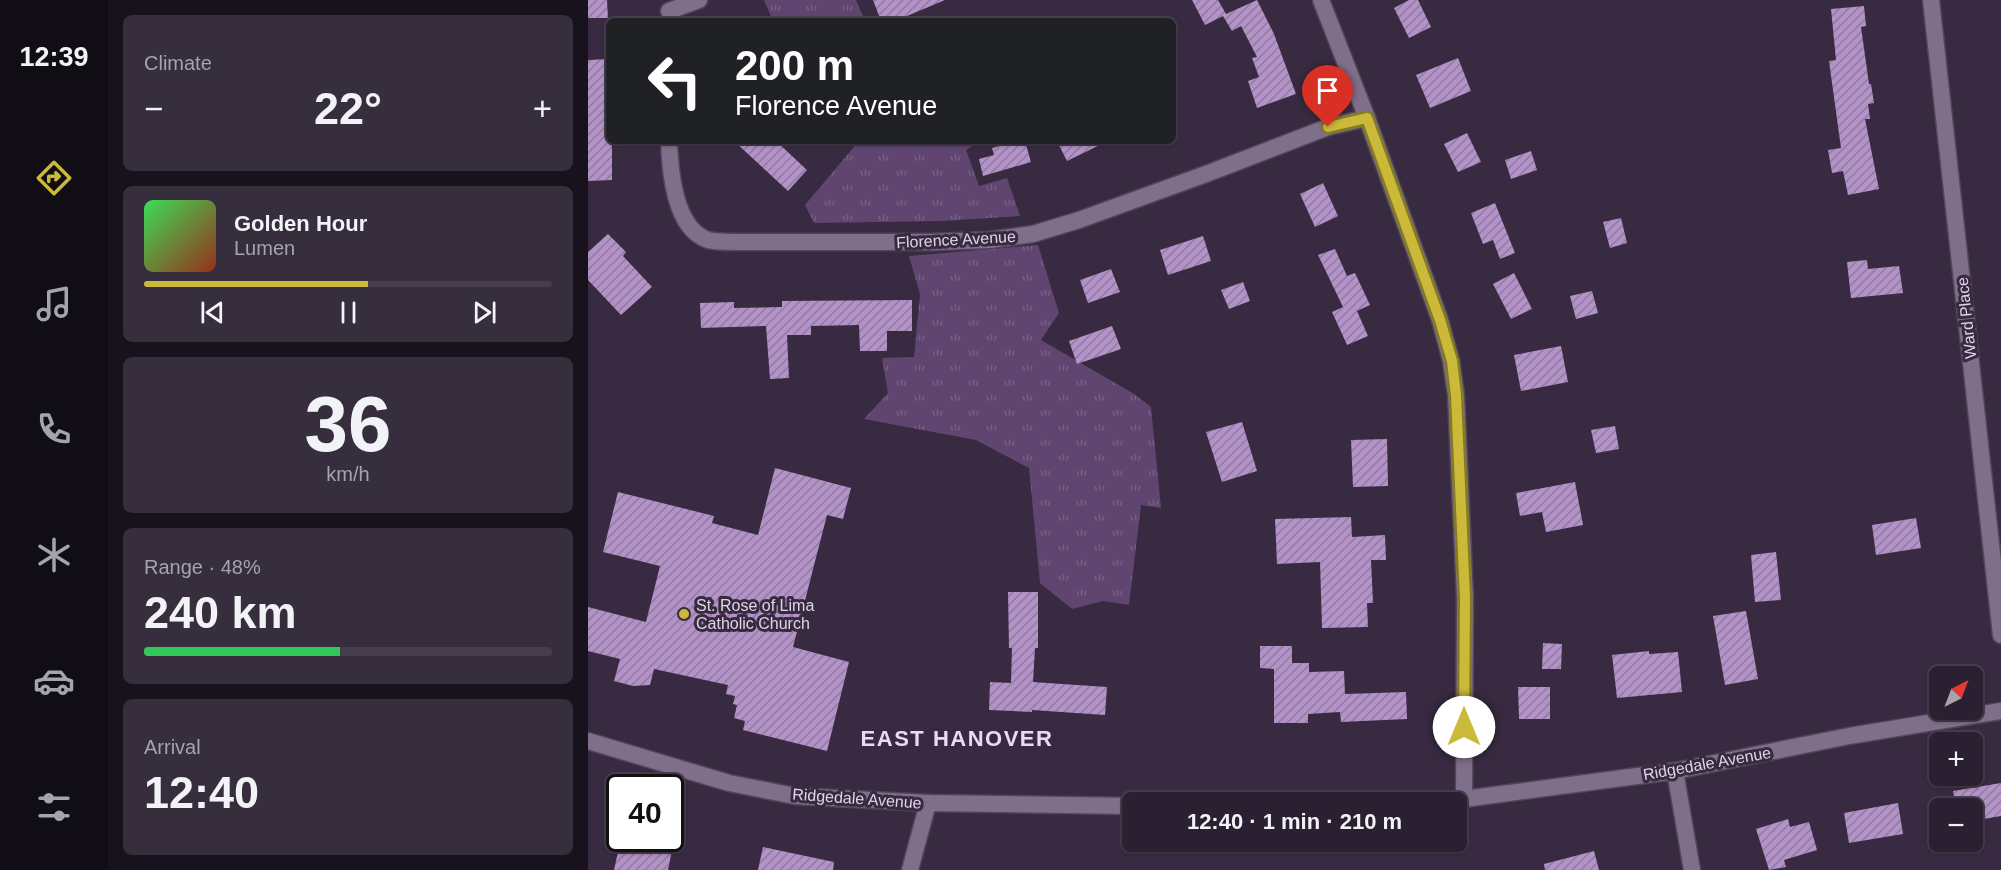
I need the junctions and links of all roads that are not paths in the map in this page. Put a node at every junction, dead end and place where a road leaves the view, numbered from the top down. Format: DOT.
graph roads {
  1 [pos="699,0"];
  2 [pos="1321,0"];
  3 [pos="1931,0"];
  4 [pos="669,11"];
  5 [pos="1367,118"];
  6 [pos="669,144"];
  7 [pos="2001,635"];
  8 [pos="2001,711"];
  9 [pos="588,741"];
  10 [pos="1675,771"];
  11 [pos="1464,792"];
  12 [pos="1467,798"];
  13 [pos="928,803"];
  14 [pos="1122,806"];
  15 [pos="910,870"];
  16 [pos="1692,870"];
  1 -- 4 [label="street"];
  2 -- 5 [label="street"];
  3 -- 7 [label="street, Ward Place"];
  5 -- 6 [label="street, Florence Avenue"];
  5 -- 11 [label="street"];
  8 -- 10 [label="street, Ridgedale Avenue"];
  9 -- 13 [label="street, Ridgedale Avenue"];
  10 -- 12 [label="street, Ridgedale Avenue"];
  10 -- 16 [label="street"];
  13 -- 14 [label="street, Ridgedale Avenue"];
  13 -- 15 [label="street"];
}
